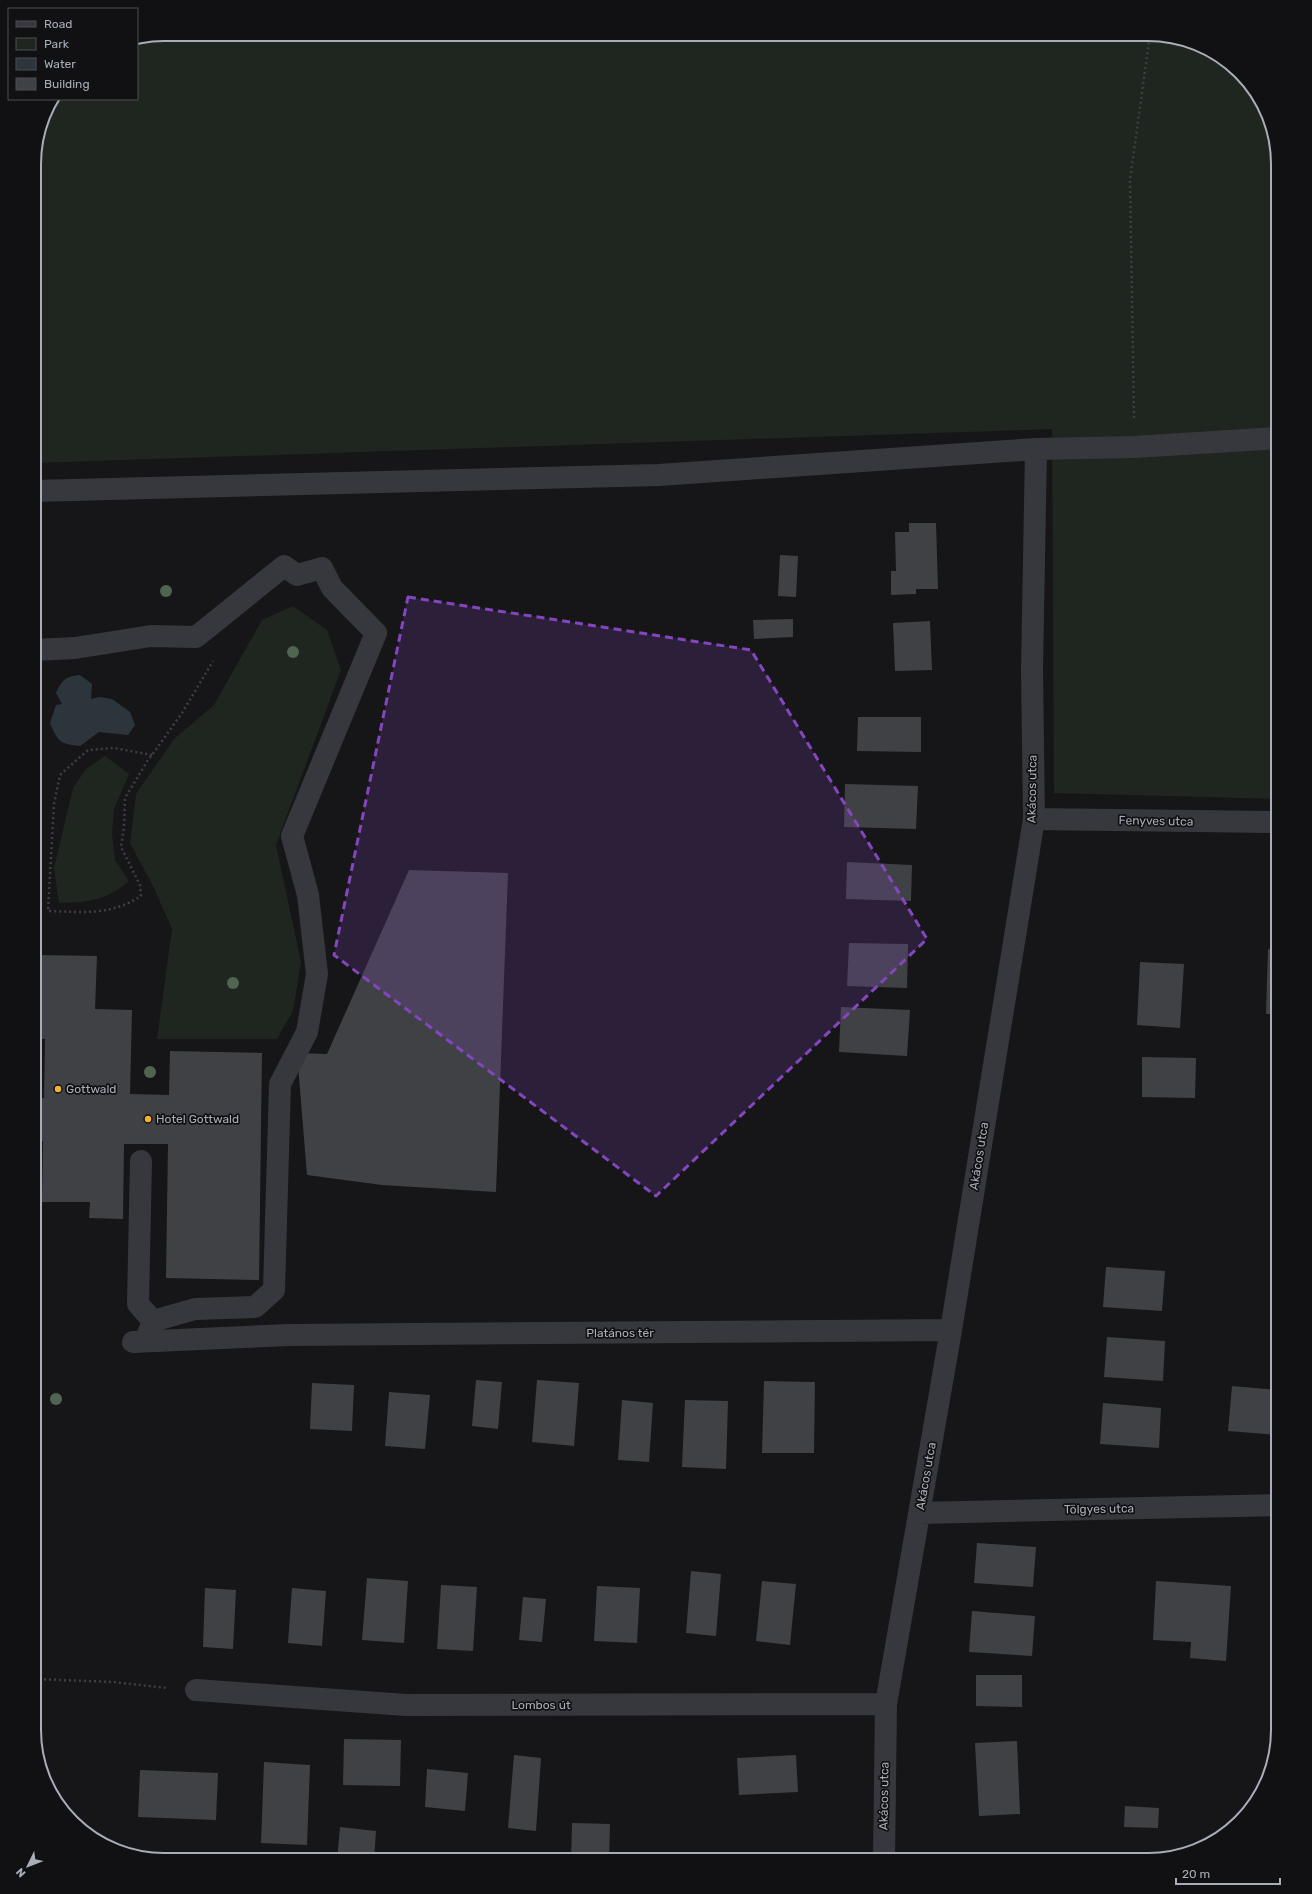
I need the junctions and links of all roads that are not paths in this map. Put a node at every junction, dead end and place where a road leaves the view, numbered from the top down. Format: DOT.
graph roads {
  1 [pos="1271,438"];
  2 [pos="1036,449"];
  3 [pos="41,491"];
  4 [pos="41,650"];
  5 [pos="1034,819"];
  6 [pos="1271,822"];
  7 [pos="142,1161"];
  8 [pos="153,1321"];
  9 [pos="951,1330"];
  10 [pos="1271,1505"];
  11 [pos="919,1513"];
  12 [pos="196,1690"];
  13 [pos="886,1704"];
  14 [pos="884,1853"];
  1 -- 2 [label="street"];
  2 -- 3 [label="street"];
  2 -- 5 [label="street, Akácos utca"];
  4 -- 8 [label="street"];
  5 -- 6 [label="street, Fenyves utca"];
  5 -- 9 [label="street, Akácos utca"];
  7 -- 8 [label="street"];
  8 -- 9 [label="street, Platános tér"];
  9 -- 11 [label="street, Akácos utca"];
  10 -- 11 [label="street, Tölgyes utca"];
  11 -- 13 [label="street, Akácos utca"];
  12 -- 13 [label="street, Lombos út"];
  13 -- 14 [label="street, Akácos utca"];
}
